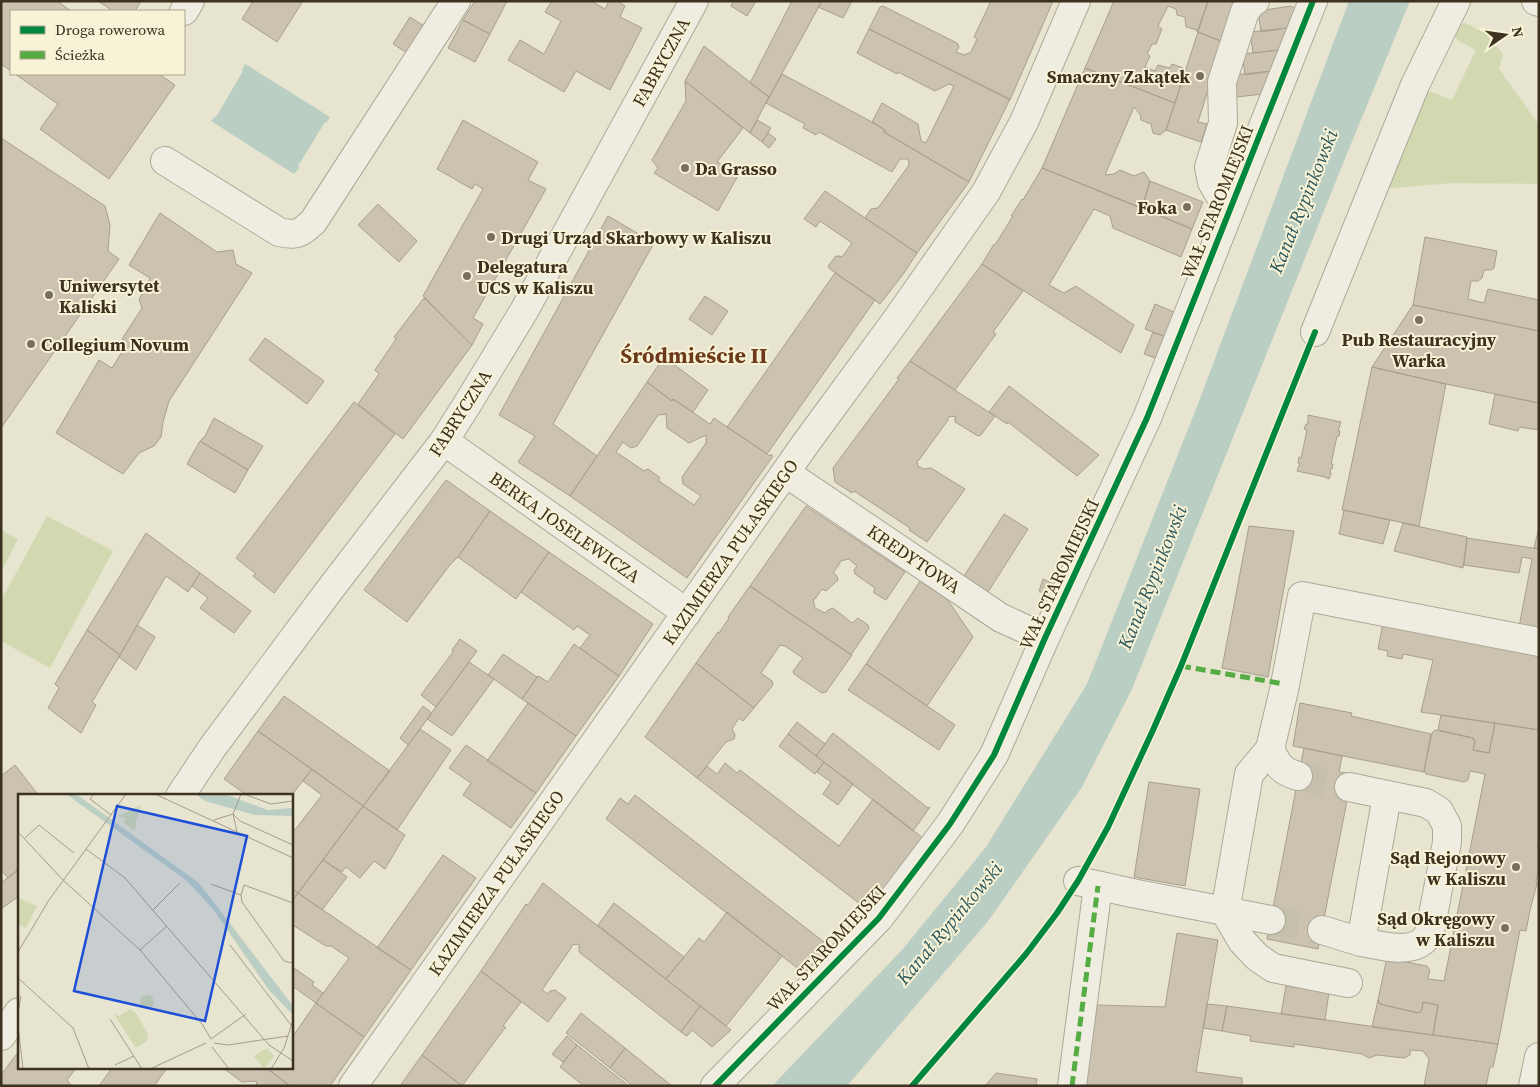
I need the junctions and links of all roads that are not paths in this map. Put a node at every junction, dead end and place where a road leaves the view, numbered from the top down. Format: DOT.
graph roads {
  1 [pos="456,1"];
  2 [pos="694,1"];
  3 [pos="1076,1"];
  4 [pos="1256,1"];
  5 [pos="1313,1"];
  6 [pos="1456,1"];
  7 [pos="165,162"];
  8 [pos="1233,202"];
  9 [pos="1315,332"];
  10 [pos="444,441"];
  11 [pos="786,473"];
  12 [pos="687,613"];
  13 [pos="1045,638"];
  14 [pos="1539,642"];
  15 [pos="1270,749"];
  16 [pos="1298,776"];
  17 [pos="1349,787"];
  18 [pos="181,794"];
  19 [pos="1388,796"];
  20 [pos="1225,912"];
  21 [pos="1271,920"];
  22 [pos="1322,930"];
  23 [pos="1361,942"];
  24 [pos="1348,982"];
  25 [pos="18,1013"];
  26 [pos="1,1036"];
  27 [pos="1539,1057"];
  28 [pos="353,1086"];
  29 [pos="715,1086"];
  30 [pos="1072,1086"];
  31 [pos="1533,1086"];
  1 -- 7 [label="street"];
  2 -- 10 [label="street, FABRYCZNA"];
  3 -- 11 [label="street, KAZIMIERZA PUŁASKIEGO"];
  4 -- 8 [label="street"];
  5 -- 8 [label="street, WAŁ STAROMIEJSKI"];
  6 -- 9 [label="street"];
  8 -- 13 [label="street, WAŁ STAROMIEJSKI"];
  10 -- 12 [label="street, BERKA JOSELEWICZA"];
  10 -- 18 [label="street, FABRYCZNA"];
  11 -- 12 [label="street, KAZIMIERZA PUŁASKIEGO"];
  11 -- 13 [label="street, KREDYTOWA"];
  12 -- 28 [label="street, KAZIMIERZA PUŁASKIEGO"];
  13 -- 29 [label="street, WAŁ STAROMIEJSKI"];
  14 -- 15 [label="street"];
  15 -- 16 [label="street"];
  15 -- 20 [label="street"];
  17 -- 19 [label="street"];
  19 -- 23 [label="street"];
  19 -- 23 [label="street"];
  20 -- 21 [label="street"];
  20 -- 24 [label="street"];
  20 -- 30 [label="street"];
  22 -- 23 [label="street"];
  25 -- 26 [label="street"];
  27 -- 31 [label="street"];
}
